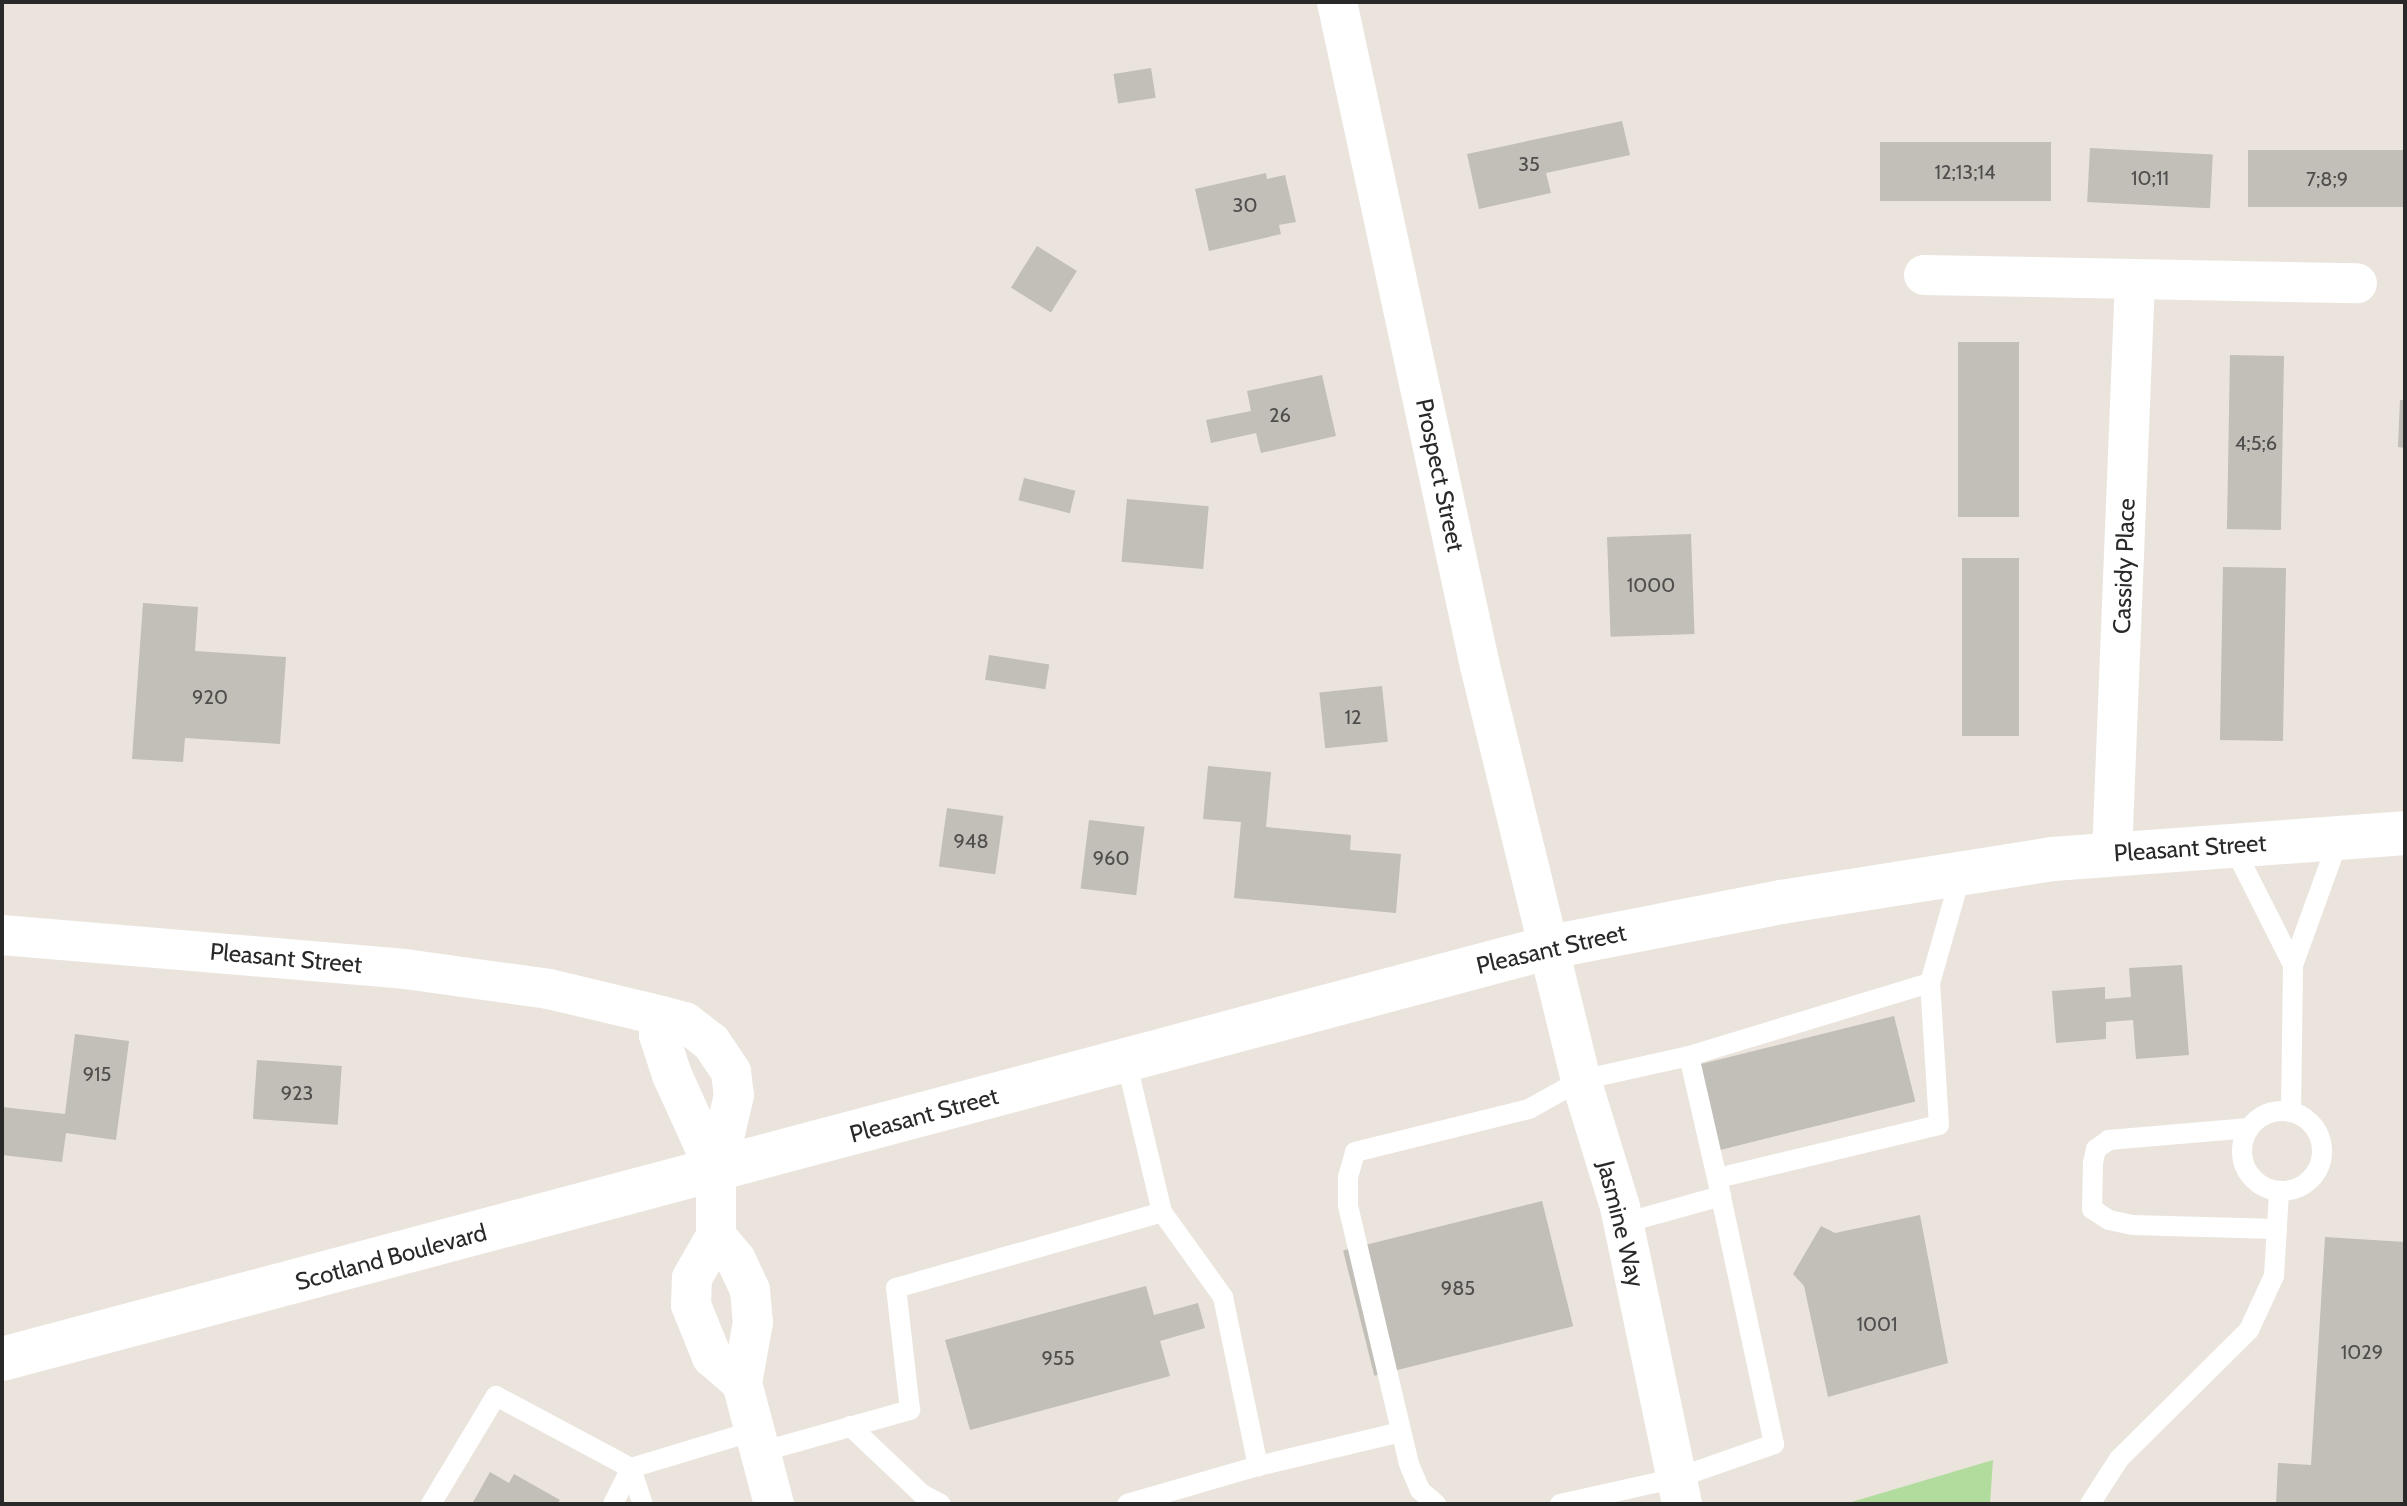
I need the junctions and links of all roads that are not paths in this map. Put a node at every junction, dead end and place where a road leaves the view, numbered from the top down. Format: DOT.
graph roads {
  1 [pos="1337,2"];
  2 [pos="1924,275"];
  3 [pos="2135,279"];
  4 [pos="2357,283"];
  5 [pos="2405,833"];
  6 [pos="2339,838"];
  7 [pos="2232,844"];
  8 [pos="2112,854"];
  9 [pos="1962,871"];
  10 [pos="2,935"];
  11 [pos="1550,947"];
  12 [pos="2293,965"];
  13 [pos="1930,983"];
  14 [pos="662,1016"];
  15 [pos="1689,1056"];
  16 [pos="1126,1060"];
  17 [pos="1581,1080"];
  18 [pos="2291,1112"];
  19 [pos="2249,1128"];
  20 [pos="716,1172"];
  21 [pos="1720,1187"];
  22 [pos="2279,1192"];
  23 [pos="1162,1212"];
  24 [pos="1624,1223"];
  25 [pos="2277,1229"];
  26 [pos="716,1236"];
  27 [pos="2,1359"];
  28 [pos="742,1383"];
  29 [pos="850,1426"];
  30 [pos="1401,1432"];
  31 [pos="760,1441"];
  32 [pos="1258,1466"];
  33 [pos="631,1468"];
  34 [pos="1680,1491"];
  35 [pos="640,1501"];
  36 [pos="431,1504"];
  37 [pos="613,1504"];
  38 [pos="774,1504"];
  39 [pos="941,1504"];
  40 [pos="1127,1504"];
  41 [pos="1436,1504"];
  42 [pos="1560,1504"];
  43 [pos="2090,1504"];
  1 -- 11 [label="street, Prospect Street"];
  2 -- 3 [label="street"];
  3 -- 4 [label="street"];
  3 -- 8 [label="street, Cassidy Place"];
  5 -- 6 [label="main road, Pleasant Street"];
  6 -- 7 [label="main road, Pleasant Street"];
  6 -- 12 [label="lane"];
  7 -- 8 [label="main road, Pleasant Street"];
  7 -- 12 [label="lane"];
  8 -- 9 [label="main road, Pleasant Street"];
  9 -- 11 [label="main road, Pleasant Street"];
  9 -- 13 [label="lane"];
  10 -- 14 [label="street, Pleasant Street"];
  11 -- 16 [label="main road, Pleasant Street"];
  11 -- 17 [label="street, Jasmine Way"];
  12 -- 18 [label="lane"];
  13 -- 15 [label="lane"];
  13 -- 21 [label="lane"];
  14 -- 20 [label="street"];
  14 -- 20 [label="street, Pleasant Street"];
  15 -- 17 [label="lane"];
  15 -- 21 [label="lane"];
  16 -- 20 [label="main road, Pleasant Street"];
  16 -- 23 [label="lane"];
  17 -- 24 [label="street, Jasmine Way"];
  17 -- 30 [label="lane"];
  18 -- 19 [label="lane"];
  18 -- 22 [label="lane"];
  19 -- 22 [label="lane"];
  19 -- 25 [label="lane"];
  20 -- 26 [label="street"];
  20 -- 27 [label="main road, Scotland Boulevard"];
  21 -- 24 [label="lane"];
  21 -- 34 [label="lane"];
  22 -- 25 [label="lane"];
  23 -- 29 [label="lane"];
  23 -- 32 [label="lane"];
  24 -- 34 [label="street, Jasmine Way"];
  25 -- 43 [label="lane"];
  26 -- 28 [label="street"];
  26 -- 28 [label="street"];
  28 -- 31 [label="street"];
  29 -- 31 [label="lane"];
  29 -- 39 [label="lane"];
  30 -- 32 [label="lane"];
  30 -- 41 [label="lane"];
  31 -- 33 [label="lane"];
  31 -- 38 [label="street"];
  32 -- 40 [label="lane"];
  33 -- 35 [label="lane"];
  33 -- 36 [label="lane"];
  33 -- 37 [label="lane"];
  34 -- 42 [label="lane"];
}
